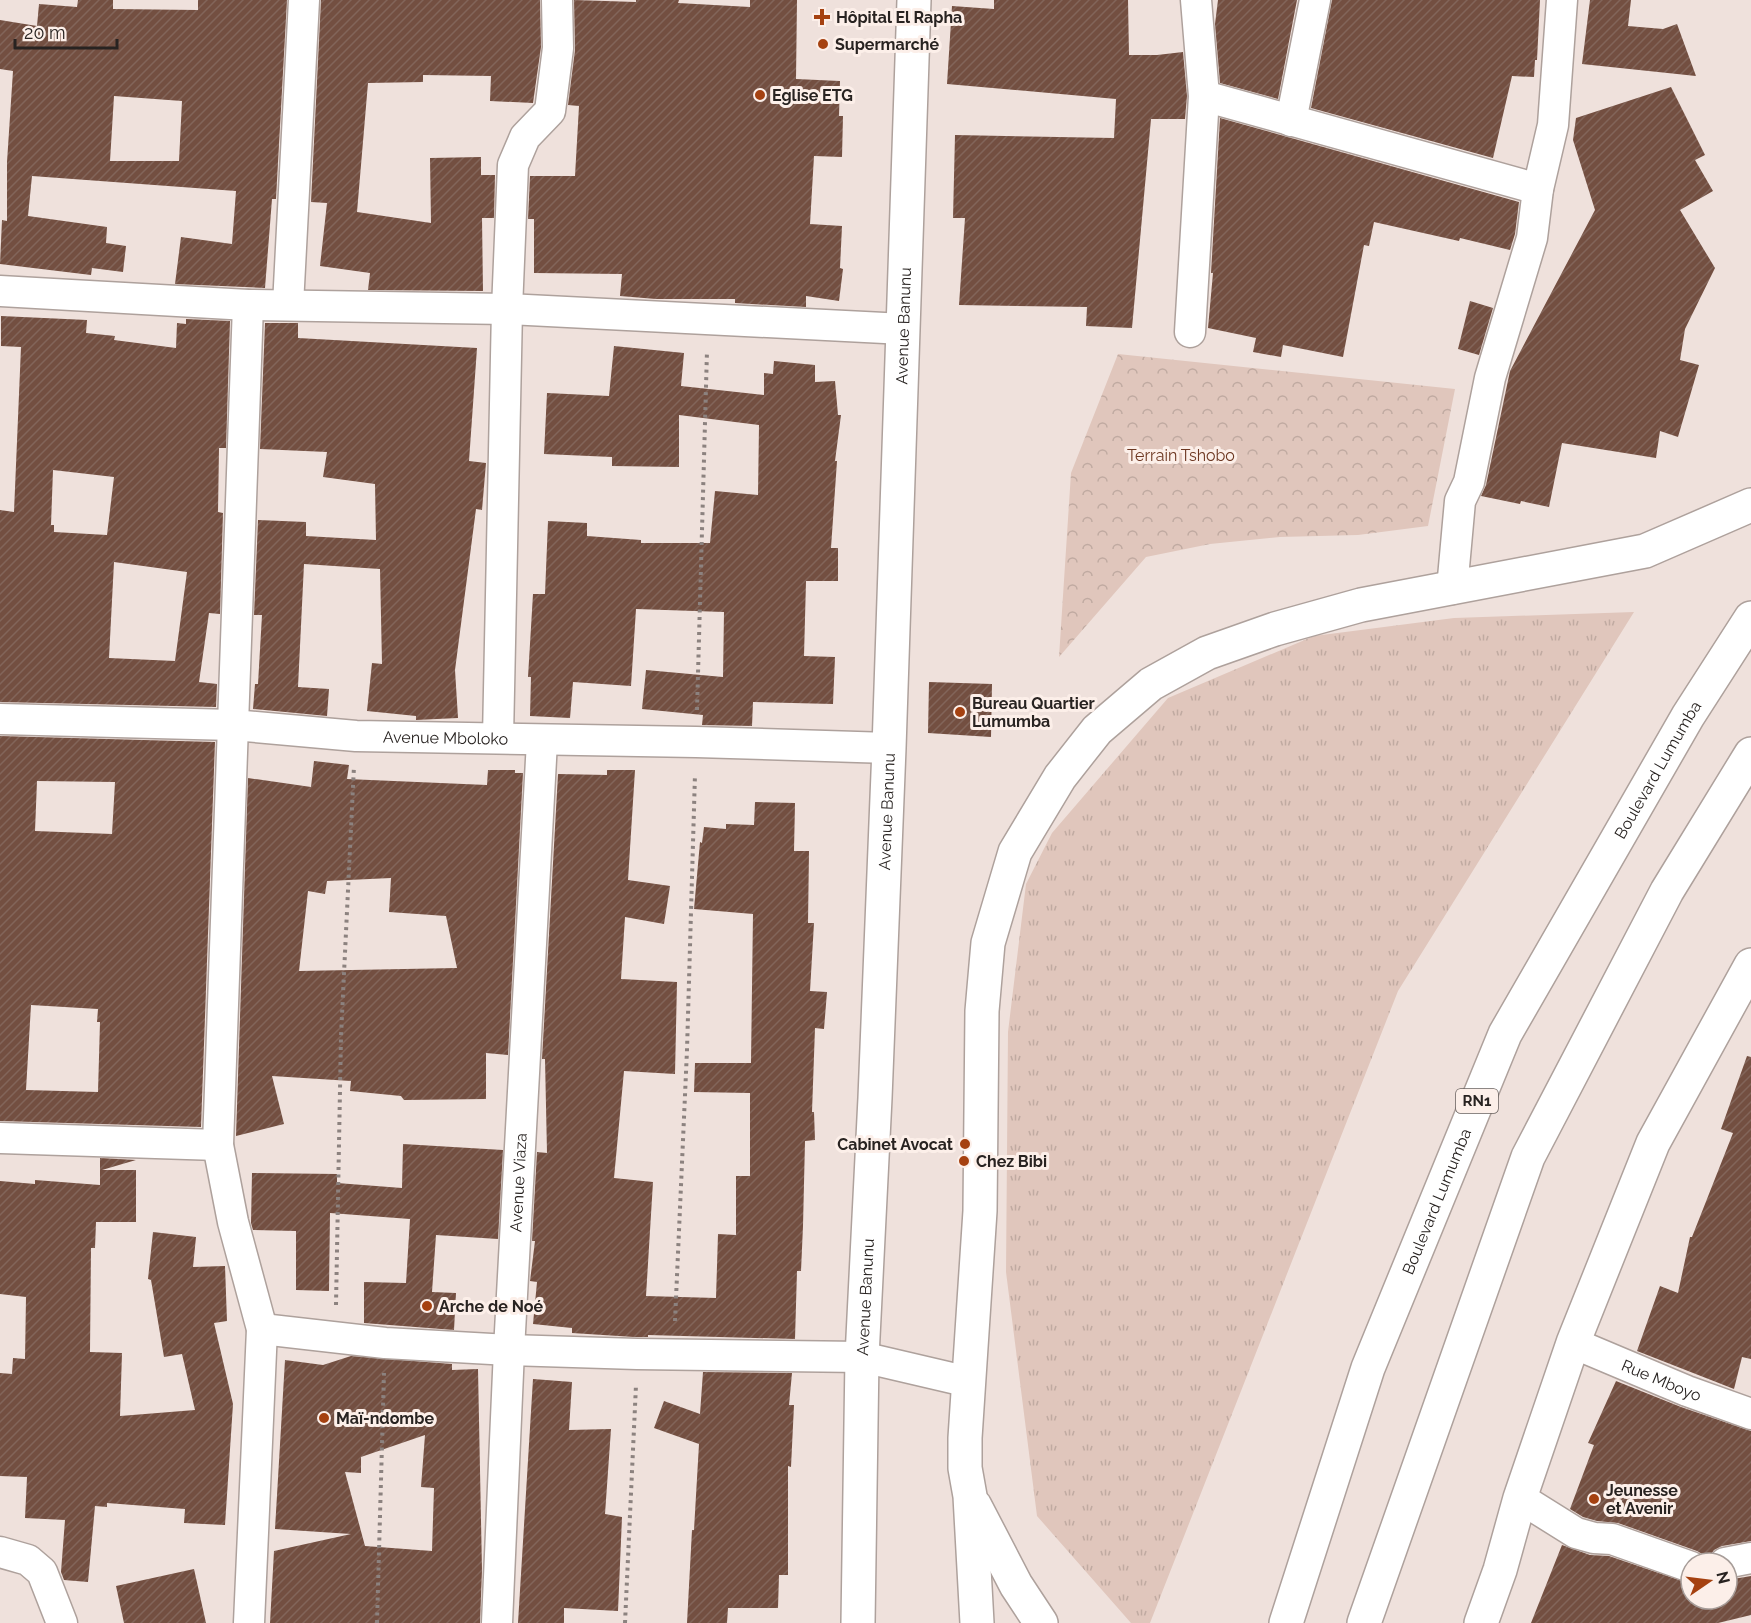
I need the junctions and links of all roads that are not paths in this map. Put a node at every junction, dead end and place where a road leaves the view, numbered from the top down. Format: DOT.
graph roads {
  1 [pos="304,0"];
  2 [pos="557,0"];
  3 [pos="914,0"];
  4 [pos="1196,0"];
  5 [pos="1315,0"];
  6 [pos="1562,0"];
  7 [pos="1204,96"];
  8 [pos="1291,121"];
  9 [pos="1539,189"];
  10 [pos="0,291"];
  11 [pos="248,305"];
  12 [pos="288,305"];
  13 [pos="507,309"];
  14 [pos="904,329"];
  15 [pos="1190,332"];
  16 [pos="1751,505"];
  17 [pos="1452,589"];
  18 [pos="1751,618"];
  19 [pos="0,719"];
  20 [pos="233,725"];
  21 [pos="498,738"];
  22 [pos="542,741"];
  23 [pos="889,748"];
  24 [pos="1751,754"];
  25 [pos="1751,965"];
  26 [pos="0,1138"];
  27 [pos="218,1145"];
  28 [pos="262,1329"];
  29 [pos="1573,1343"];
  30 [pos="509,1350"];
  31 [pos="862,1357"];
  32 [pos="969,1382"];
  33 [pos="1751,1414"];
  34 [pos="970,1496"];
  35 [pos="1520,1498"];
  36 [pos="0,1552"];
  37 [pos="1679,1563"];
  38 [pos="62,1623"];
  39 [pos="249,1623"];
  40 [pos="497,1623"];
  41 [pos="858,1623"];
  42 [pos="977,1623"];
  43 [pos="1041,1623"];
  44 [pos="1286,1623"];
  45 [pos="1364,1623"];
  46 [pos="1481,1623"];
  1 -- 12 [label="street"];
  2 -- 13 [label="street"];
  3 -- 14 [label="main road, Avenue Banunu"];
  4 -- 7 [label="street"];
  5 -- 8 [label="street"];
  6 -- 9 [label="street"];
  7 -- 8 [label="street"];
  7 -- 15 [label="street"];
  8 -- 9 [label="street"];
  9 -- 17 [label="street"];
  10 -- 11 [label="street"];
  11 -- 12 [label="street"];
  11 -- 20 [label="street"];
  12 -- 13 [label="street"];
  13 -- 14 [label="street"];
  13 -- 21 [label="street"];
  14 -- 23 [label="main road, Avenue Banunu"];
  16 -- 17 [label="main road"];
  17 -- 32 [label="main road"];
  18 -- 44 [label="main road, Boulevard Lumumba / RN1"];
  19 -- 20 [label="street, Avenue Mboloko"];
  20 -- 21 [label="street, Avenue Mboloko"];
  20 -- 27 [label="street"];
  21 -- 22 [label="street, Avenue Mboloko"];
  22 -- 23 [label="street, Avenue Mboloko"];
  22 -- 30 [label="street, Avenue Viaza"];
  23 -- 31 [label="main road, Avenue Banunu"];
  24 -- 45 [label="main road"];
  25 -- 29 [label="main road"];
  26 -- 27 [label="street"];
  27 -- 28 [label="street"];
  28 -- 30 [label="street"];
  28 -- 39 [label="street"];
  29 -- 33 [label="street, Rue Mboyo"];
  29 -- 35 [label="main road"];
  30 -- 31 [label="street"];
  30 -- 40 [label="street, Avenue Viaza"];
  31 -- 32 [label="street"];
  31 -- 41 [label="main road, Avenue Banunu"];
  32 -- 34 [label="main road"];
  34 -- 42 [label="main road"];
  34 -- 43 [label="main road"];
  35 -- 37 [label="street"];
  35 -- 46 [label="main road"];
  36 -- 38 [label="street"];
}
